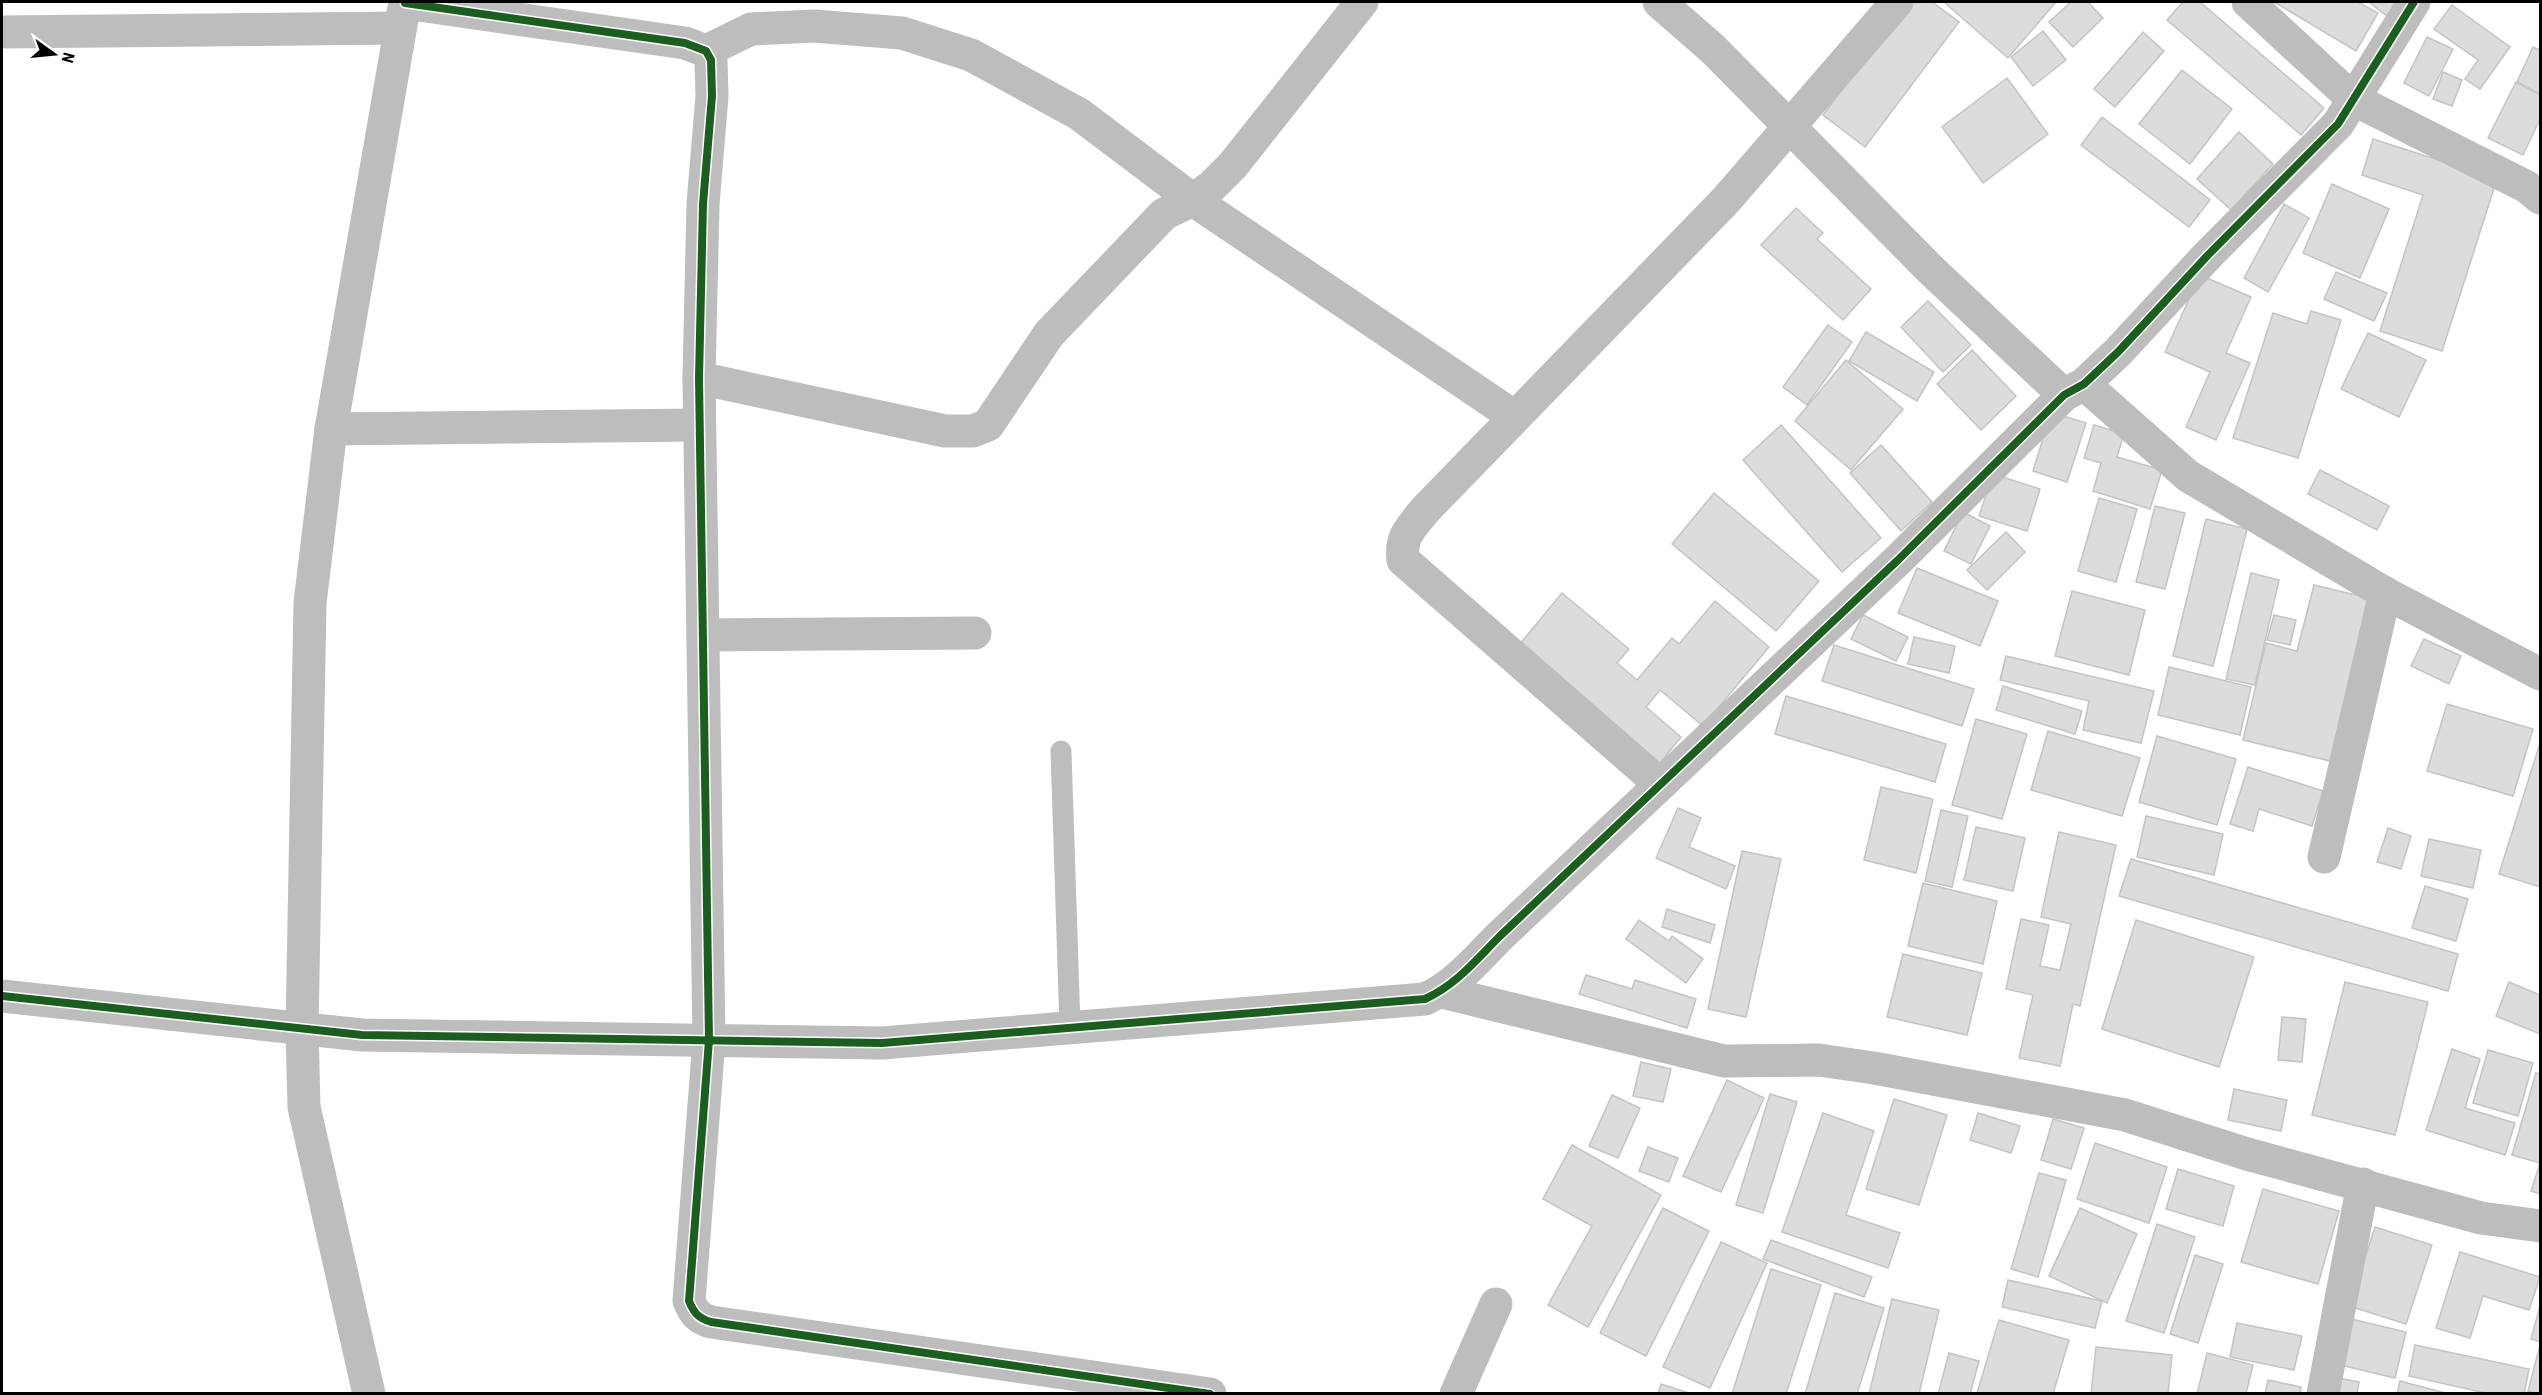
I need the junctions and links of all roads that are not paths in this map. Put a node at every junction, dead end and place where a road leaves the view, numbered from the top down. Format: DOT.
graph roads {
  1 [pos="1362,2"];
  2 [pos="1659,2"];
  3 [pos="1898,2"];
  4 [pos="2248,2"];
  5 [pos="2414,2"];
  6 [pos="403,11"];
  7 [pos="2,32"];
  8 [pos="706,51"];
  9 [pos="2353,99"];
  10 [pos="1791,128"];
  11 [pos="2541,198"];
  12 [pos="1192,200"];
  13 [pos="699,378"];
  14 [pos="2074,390"];
  15 [pos="1515,417"];
  16 [pos="699,425"];
  17 [pos="331,429"];
  18 [pos="2385,593"];
  19 [pos="975,633"];
  20 [pos="703,635"];
  21 [pos="2541,674"];
  22 [pos="1061,751"];
  23 [pos="1660,784"];
  24 [pos="2324,857"];
  25 [pos="1442,992"];
  26 [pos="2,996"];
  27 [pos="1070,1028"];
  28 [pos="302,1029"];
  29 [pos="709,1040"];
  30 [pos="2363,1184"];
  31 [pos="2541,1226"];
  32 [pos="1496,1304"];
  33 [pos="1036,1381"];
  34 [pos="369,1394"];
  35 [pos="1209,1394"];
  36 [pos="1456,1394"];
  37 [pos="2323,1394"];
  1 -- 12 [label="street"];
  2 -- 10 [label="street"];
  3 -- 10 [label="street"];
  4 -- 9 [label="street"];
  5 -- 9 [label="street"];
  6 -- 7 [label="street"];
  6 -- 8 [label="street"];
  6 -- 17 [label="street"];
  8 -- 12 [label="street"];
  8 -- 13 [label="street"];
  9 -- 11 [label="street"];
  9 -- 14 [label="street"];
  10 -- 14 [label="street"];
  10 -- 15 [label="street"];
  12 -- 13 [label="street"];
  12 -- 15 [label="street"];
  13 -- 16 [label="street"];
  14 -- 18 [label="street"];
  14 -- 23 [label="street"];
  15 -- 23 [label="street"];
  16 -- 17 [label="street"];
  16 -- 20 [label="street"];
  17 -- 28 [label="street"];
  18 -- 21 [label="street"];
  18 -- 24 [label="street"];
  19 -- 20 [label="street"];
  20 -- 29 [label="street"];
  22 -- 27 [label="lane"];
  23 -- 25 [label="street"];
  25 -- 27 [label="street"];
  25 -- 30 [label="street"];
  26 -- 28 [label="street"];
  27 -- 29 [label="street"];
  28 -- 29 [label="street"];
  28 -- 34 [label="street"];
  29 -- 33 [label="street"];
  30 -- 31 [label="street"];
  30 -- 37 [label="street"];
  32 -- 36 [label="street"];
  33 -- 35 [label="street"];
}
